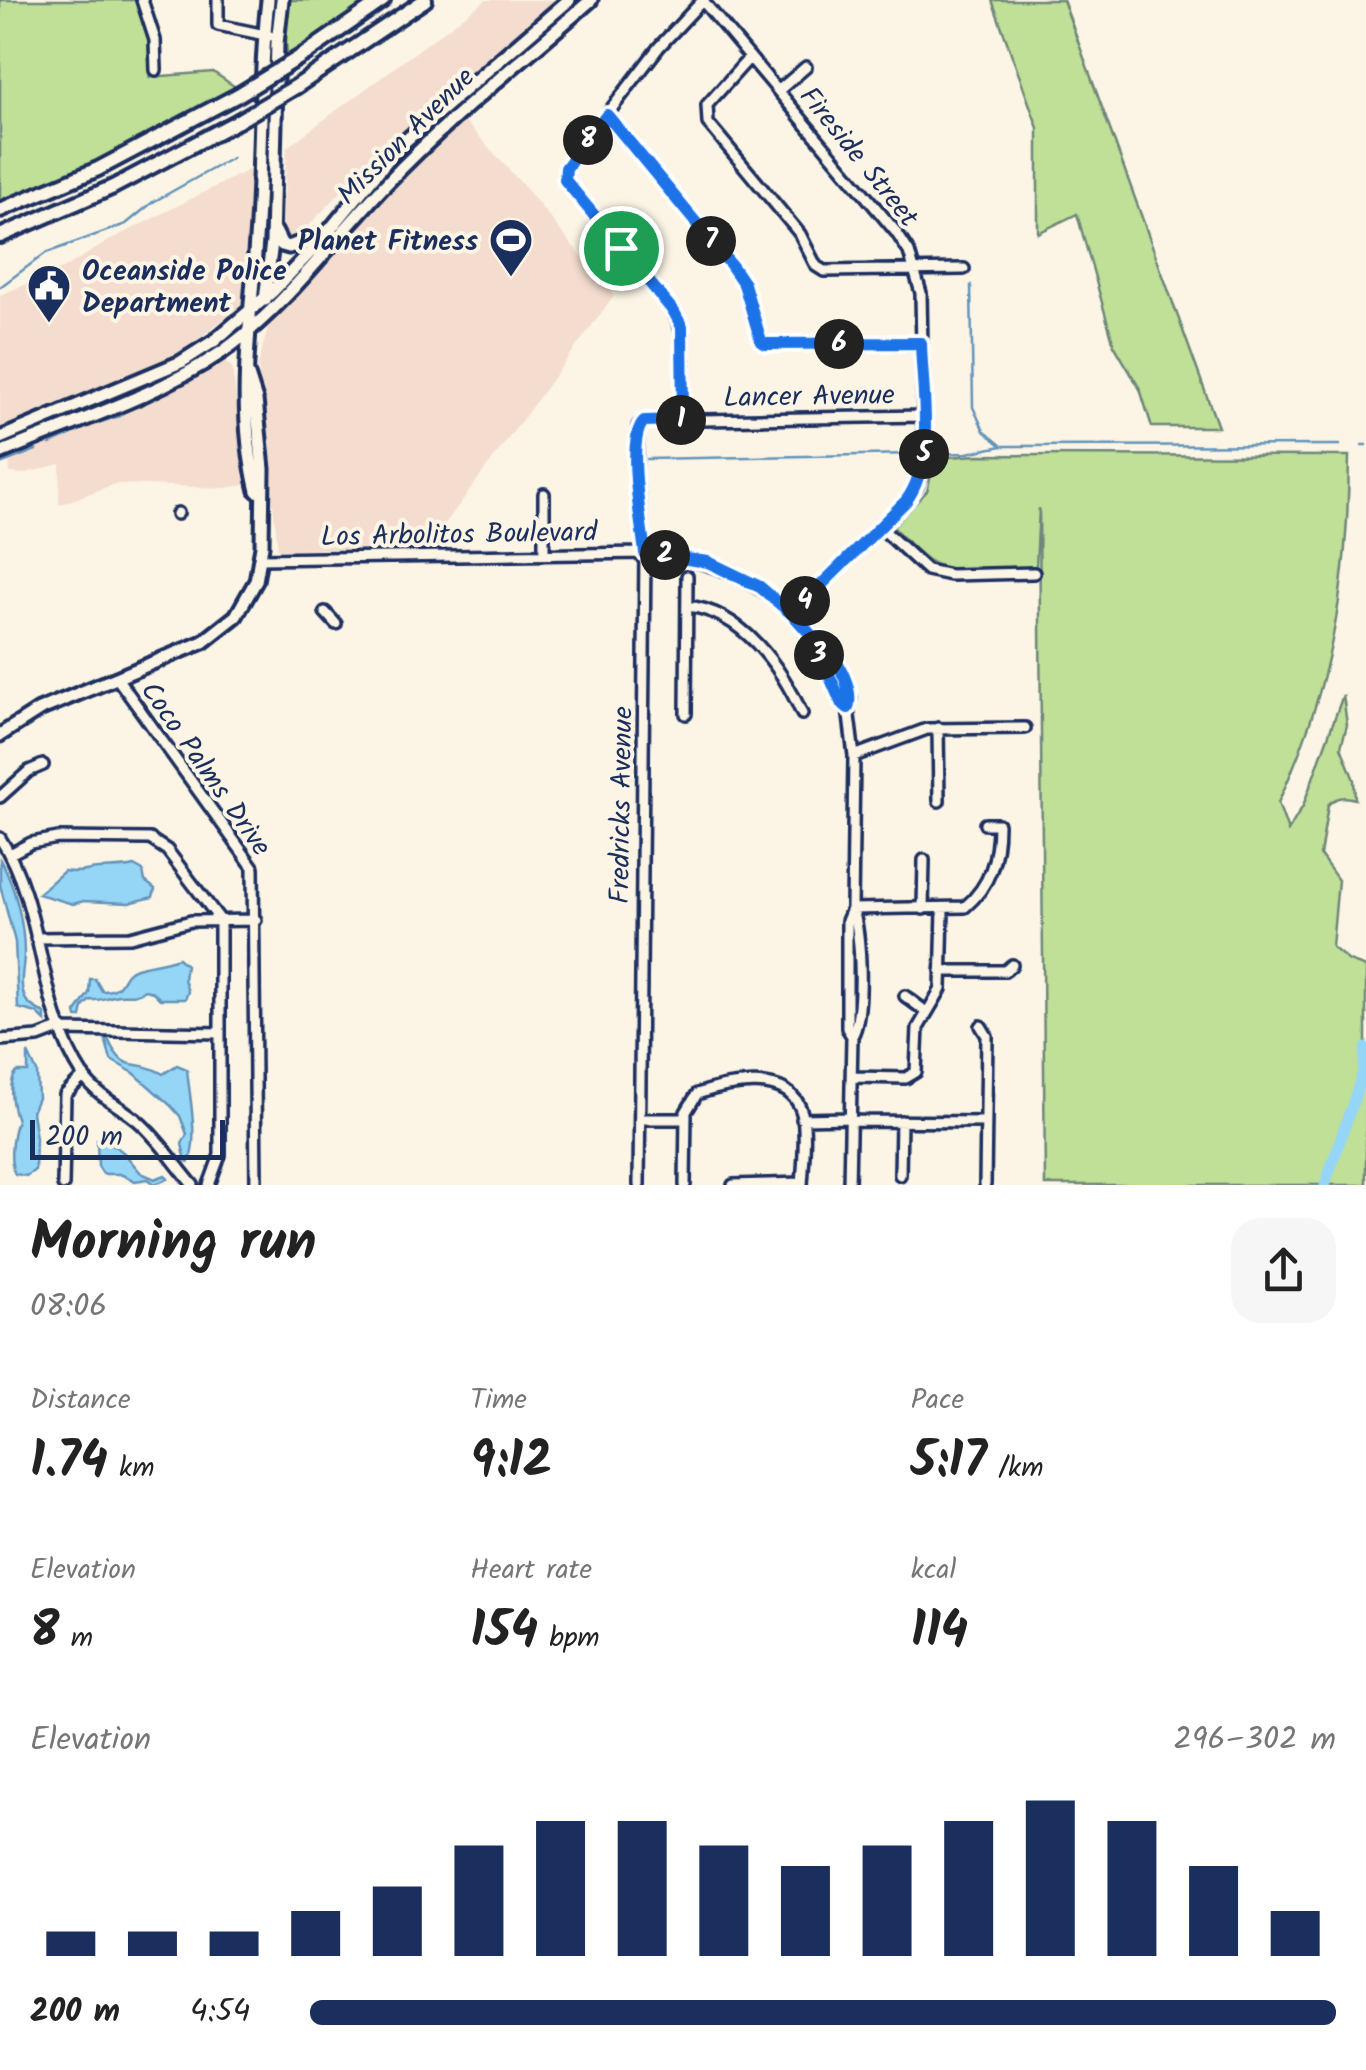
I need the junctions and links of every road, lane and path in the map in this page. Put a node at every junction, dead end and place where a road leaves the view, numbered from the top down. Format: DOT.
graph roads {
  1 [pos="142,0"];
  2 [pos="218,0"];
  3 [pos="268,0"];
  4 [pos="282,0"];
  5 [pos="383,0"];
  6 [pos="425,0"];
  7 [pos="569,0"];
  8 [pos="591,0"];
  9 [pos="703,0"];
  10 [pos="271,36"];
  11 [pos="513,57"];
  12 [pos="750,57"];
  13 [pos="806,67"];
  14 [pos="156,70"];
  15 [pos="778,91"];
  16 [pos="444,106"];
  17 [pos="607,115"];
  18 [pos="397,148"];
  19 [pos="420,149"];
  20 [pos="364,187"];
  21 [pos="383,187"];
  22 [pos="0,210"];
  23 [pos="335,224"];
  24 [pos="350,225"];
  25 [pos="272,226"];
  26 [pos="0,236"];
  27 [pos="964,269"];
  28 [pos="916,270"];
  29 [pos="266,296"];
  30 [pos="250,310"];
  31 [pos="250,330"];
  32 [pos="921,343"];
  33 [pos="248,372"];
  34 [pos="923,416"];
  35 [pos="683,420"];
  36 [pos="638,426"];
  37 [pos="0,438"];
  38 [pos="254,441"];
  39 [pos="0,453"];
  40 [pos="544,494"];
  41 [pos="261,505"];
  42 [pos="880,527"];
  43 [pos="645,553"];
  44 [pos="544,554"];
  45 [pos="260,559"];
  46 [pos="1034,573"];
  47 [pos="686,576"];
  48 [pos="687,606"];
  49 [pos="325,612"];
  50 [pos="792,614"];
  51 [pos="336,624"];
  52 [pos="117,678"];
  53 [pos="686,714"];
  54 [pos="802,714"];
  55 [pos="938,728"];
  56 [pos="1024,728"];
  57 [pos="0,735"];
  58 [pos="854,756"];
  59 [pos="43,765"];
  60 [pos="0,797"];
  61 [pos="939,801"];
  62 [pos="984,824"];
  63 [pos="0,838"];
  64 [pos="10,854"];
  65 [pos="924,860"];
  66 [pos="852,909"];
  67 [pos="923,910"];
  68 [pos="942,910"];
  69 [pos="220,920"];
  70 [pos="251,920"];
  71 [pos="36,938"];
  72 [pos="1012,965"];
  73 [pos="941,971"];
  74 [pos="905,996"];
  75 [pos="925,1011"];
  76 [pos="63,1029"];
  77 [pos="220,1033"];
  78 [pos="972,1036"];
  79 [pos="0,1040"];
  80 [pos="84,1076"];
  81 [pos="852,1077"];
  82 [pos="685,1118"];
  83 [pos="640,1119"];
  84 [pos="802,1119"];
  85 [pos="850,1120"];
  86 [pos="900,1121"];
  87 [pos="986,1122"];
  88 [pos="900,1175"];
  89 [pos="739,1184"];
  90 [pos="802,1184"];
  91 [pos="63,1185"];
  92 [pos="193,1185"];
  93 [pos="208,1185"];
  94 [pos="256,1185"];
  95 [pos="640,1185"];
  96 [pos="684,1185"];
  97 [pos="849,1185"];
  98 [pos="984,1185"];
  1 -- 14 [label="street"];
  2 -- 10 [label="street"];
  3 -- 10 [label="main road"];
  4 -- 10 [label="main road"];
  5 -- 22 [label="highway, bridge"];
  6 -- 26 [label="highway, bridge"];
  7 -- 11 [label="main road"];
  8 -- 11 [label="main road, Mission Avenue"];
  9 -- 12 [label="street, Fireside Street"];
  9 -- 17 [label="street"];
  10 -- 25 [label="main road"];
  10 -- 30 [label="main road"];
  11 -- 16 [label="main road, Mission Avenue"];
  11 -- 19 [label="main road, Mission Avenue"];
  12 -- 15 [label="street, Fireside Street"];
  12 -- 28 [label="street"];
  13 -- 15 [label="street"];
  15 -- 28 [label="street, Fireside Street"];
  16 -- 18 [label="main road, Mission Avenue"];
  16 -- 19 [label="main road"];
  17 -- 32 [label="street"];
  17 -- 35 [label="street"];
  18 -- 20 [label="main road, Mission Avenue"];
  18 -- 21 [label="main road"];
  19 -- 21 [label="main road, Mission Avenue"];
  20 -- 23 [label="main road, Mission Avenue"];
  20 -- 24 [label="main road"];
  21 -- 24 [label="main road, Mission Avenue"];
  23 -- 25 [label="main road"];
  23 -- 29 [label="main road, Mission Avenue"];
  24 -- 31 [label="main road, Mission Avenue"];
  25 -- 29 [label="main road"];
  27 -- 28 [label="street"];
  28 -- 32 [label="street, Fireside Street"];
  29 -- 30 [label="main road, Mission Avenue"];
  29 -- 31 [label="main road"];
  30 -- 31 [label="main road"];
  30 -- 37 [label="main road, Mission Avenue"];
  31 -- 33 [label="main road"];
  31 -- 39 [label="main road, Mission Avenue"];
  32 -- 34 [label="street, Fireside Street"];
  33 -- 38 [label="main road"];
  33 -- 38 [label="main road"];
  34 -- 35 [label="street, Lancer Avenue"];
  34 -- 42 [label="street, Fireside Street"];
  35 -- 36 [label="street, Lancer Avenue"];
  36 -- 43 [label="street, Fredricks Avenue"];
  38 -- 41 [label="main road"];
  38 -- 41 [label="main road"];
  40 -- 44 [label="street"];
  41 -- 45 [label="main road"];
  42 -- 46 [label="street"];
  42 -- 50 [label="street, Fireside Street"];
  43 -- 44 [label="street, Los Arbolitos Boulevard"];
  43 -- 50 [label="street, Los Arbolitos Boulevard"];
  43 -- 83 [label="street, Fredricks Avenue"];
  44 -- 45 [label="street, Los Arbolitos Boulevard"];
  45 -- 52 [label="main road"];
  47 -- 48 [label="street"];
  48 -- 53 [label="street"];
  48 -- 54 [label="street"];
  49 -- 51 [label="street"];
  50 -- 58 [label="street, Los Arbolitos Boulevard"];
  52 -- 57 [label="main road"];
  52 -- 70 [label="street, Coco Palms Drive"];
  55 -- 56 [label="street"];
  55 -- 58 [label="street"];
  55 -- 61 [label="street"];
  58 -- 66 [label="street, Los Arbolitos Boulevard"];
  59 -- 60 [label="street"];
  62 -- 68 [label="street"];
  63 -- 64 [label="street"];
  64 -- 69 [label="street"];
  64 -- 71 [label="street"];
  65 -- 67 [label="street"];
  66 -- 67 [label="street"];
  66 -- 81 [label="street, Los Arbolitos Boulevard"];
  67 -- 68 [label="street"];
  68 -- 73 [label="street"];
  69 -- 70 [label="street"];
  69 -- 71 [label="street"];
  69 -- 77 [label="street"];
  70 -- 94 [label="street, Coco Palms Drive"];
  71 -- 76 [label="street"];
  72 -- 73 [label="street"];
  73 -- 75 [label="street"];
  74 -- 75 [label="street"];
  75 -- 81 [label="street"];
  76 -- 77 [label="street"];
  76 -- 79 [label="street"];
  76 -- 80 [label="street"];
  77 -- 93 [label="street"];
  78 -- 87 [label="street"];
  80 -- 91 [label="street"];
  80 -- 92 [label="street"];
  81 -- 85 [label="street, Los Arbolitos Boulevard"];
  82 -- 83 [label="street"];
  82 -- 84 [label="street"];
  82 -- 96 [label="street"];
  83 -- 95 [label="street, Fredricks Avenue"];
  84 -- 85 [label="street"];
  84 -- 90 [label="street"];
  85 -- 86 [label="street"];
  85 -- 97 [label="street, Los Arbolitos Boulevard"];
  86 -- 87 [label="street"];
  86 -- 88 [label="street"];
  87 -- 98 [label="street"];
  89 -- 90 [label="street"];
}
